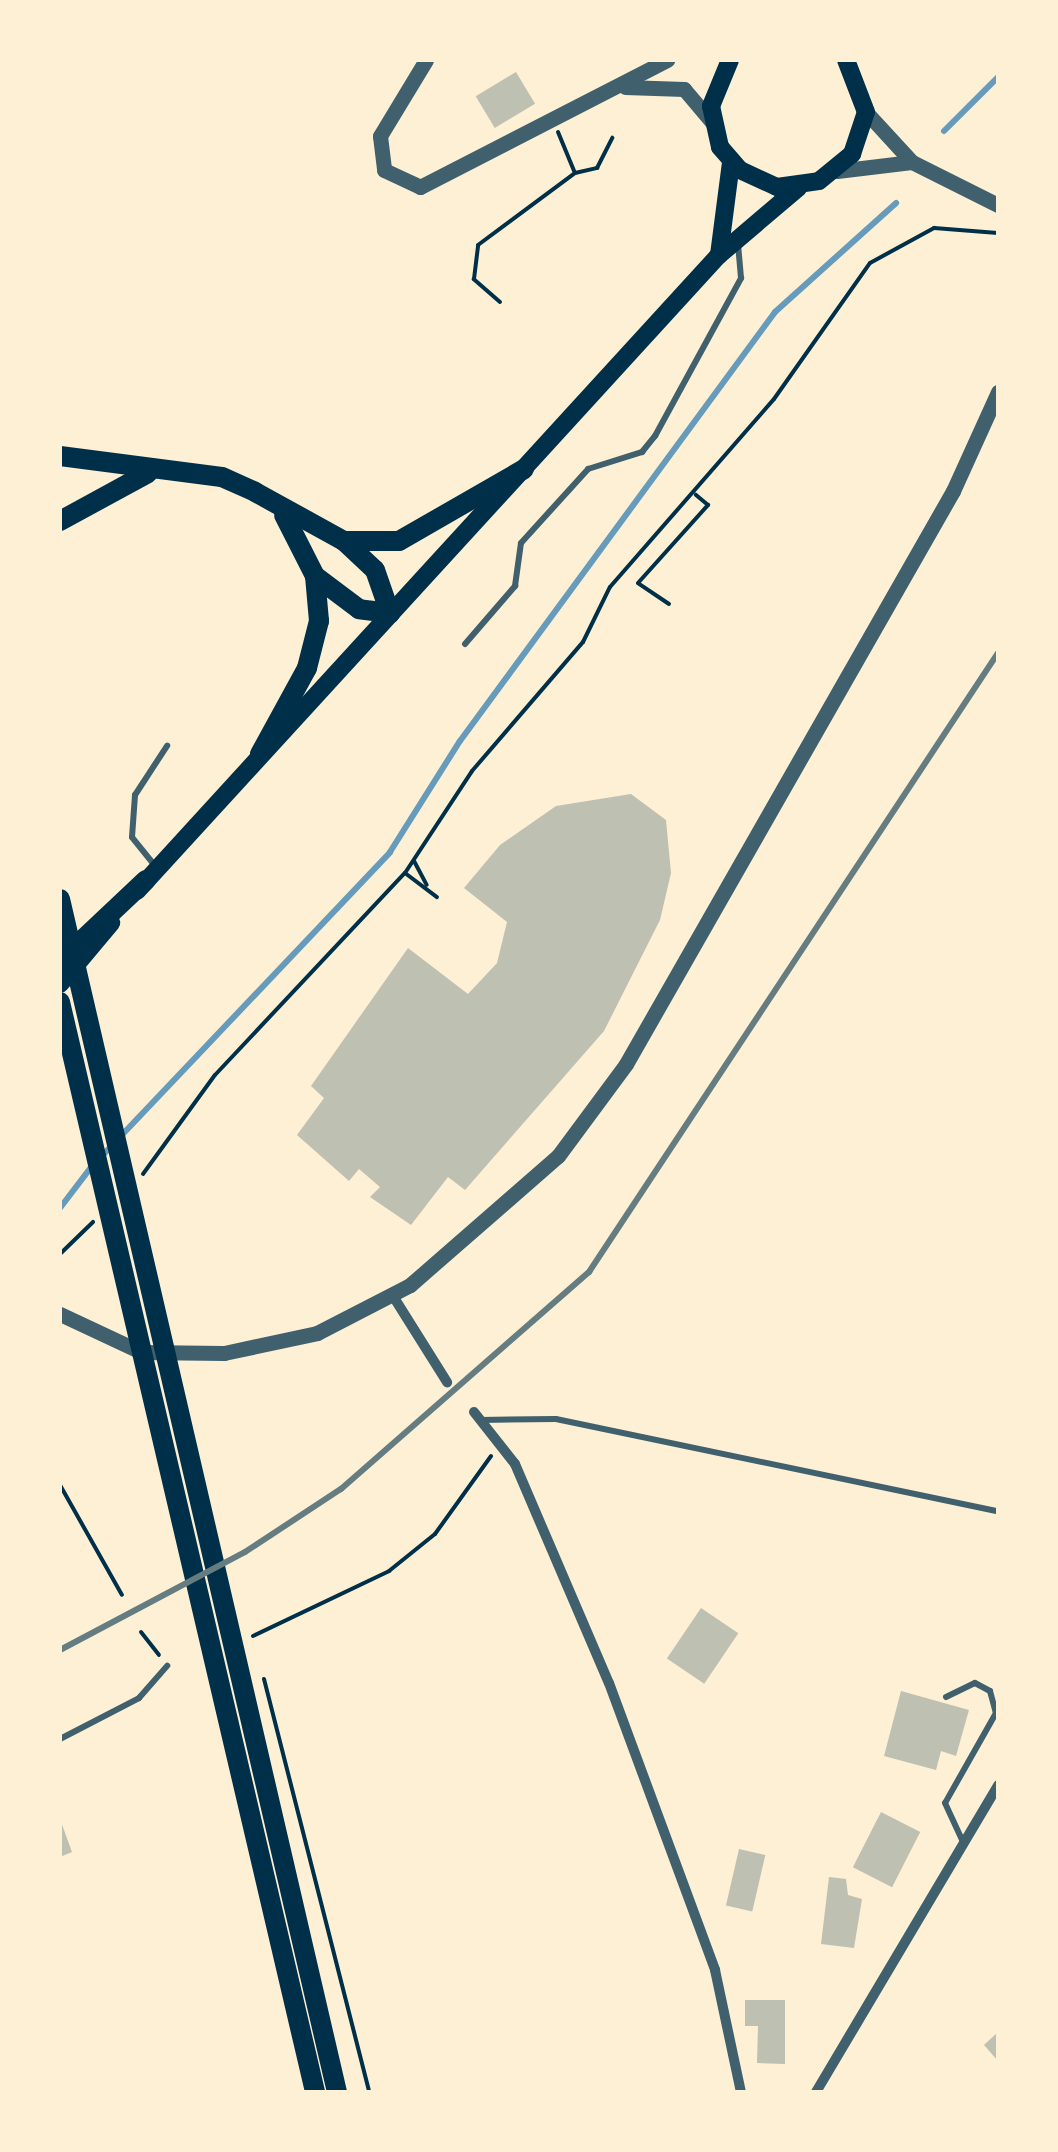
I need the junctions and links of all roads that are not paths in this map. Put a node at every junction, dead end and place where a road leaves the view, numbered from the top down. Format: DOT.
graph roads {
  1 [pos="426,60"];
  2 [pos="668,60"];
  3 [pos="730,60"];
  4 [pos="851,63"];
  5 [pos="622,87"];
  6 [pos="866,112"];
  7 [pos="712,122"];
  8 [pos="731,162"];
  9 [pos="912,162"];
  10 [pos="837,170"];
  11 [pos="799,186"];
  12 [pos="998,205"];
  13 [pos="737,238"];
  14 [pos="718,256"];
  15 [pos="998,392"];
  16 [pos="60,456"];
  17 [pos="524,468"];
  18 [pos="160,470"];
  19 [pos="284,515"];
  20 [pos="60,520"];
  21 [pos="344,541"];
  22 [pos="314,576"];
  23 [pos="390,613"];
  24 [pos="465,644"];
  25 [pos="168,746"];
  26 [pos="260,754"];
  27 [pos="152,874"];
  28 [pos="60,899"];
  29 [pos="60,961"];
  30 [pos="60,984"];
  31 [pos="60,1002"];
  32 [pos="392,1296"];
  33 [pos="62,1318"];
  34 [pos="448,1382"];
  35 [pos="477,1416"];
  36 [pos="998,1511"];
  37 [pos="167,1666"];
  38 [pos="946,1697"];
  39 [pos="60,1739"];
  40 [pos="998,1785"];
  41 [pos="964,1843"];
  42 [pos="315,2092"];
  43 [pos="338,2092"];
  44 [pos="741,2092"];
  45 [pos="816,2092"];
  1 -- 5 [label="street"];
  2 -- 5 [label="street"];
  3 -- 7 [label="main road"];
  4 -- 6 [label="main road"];
  5 -- 7 [label="street"];
  6 -- 9 [label="street"];
  6 -- 10 [label="main road"];
  7 -- 8 [label="main road"];
  8 -- 11 [label="main road"];
  8 -- 14 [label="main road"];
  9 -- 10 [label="street"];
  9 -- 12 [label="street"];
  10 -- 11 [label="main road"];
  11 -- 13 [label="main road"];
  13 -- 14 [label="main road"];
  13 -- 24 [label="lane"];
  14 -- 17 [label="main road"];
  15 -- 32 [label="street"];
  16 -- 18 [label="highway"];
  17 -- 21 [label="highway"];
  17 -- 23 [label="main road"];
  18 -- 19 [label="highway"];
  18 -- 20 [label="highway"];
  19 -- 21 [label="highway"];
  19 -- 22 [label="highway"];
  21 -- 23 [label="highway"];
  22 -- 23 [label="highway"];
  22 -- 26 [label="highway"];
  23 -- 26 [label="main road"];
  25 -- 27 [label="lane"];
  26 -- 27 [label="main road"];
  27 -- 29 [label="highway"];
  27 -- 30 [label="main road"];
  28 -- 43 [label="highway"];
  31 -- 42 [label="highway"];
  32 -- 33 [label="street"];
  32 -- 34 [label="street"];
  35 -- 36 [label="lane"];
  35 -- 44 [label="street"];
  37 -- 39 [label="lane"];
  38 -- 41 [label="lane"];
  40 -- 41 [label="street"];
  41 -- 45 [label="street"];
}
